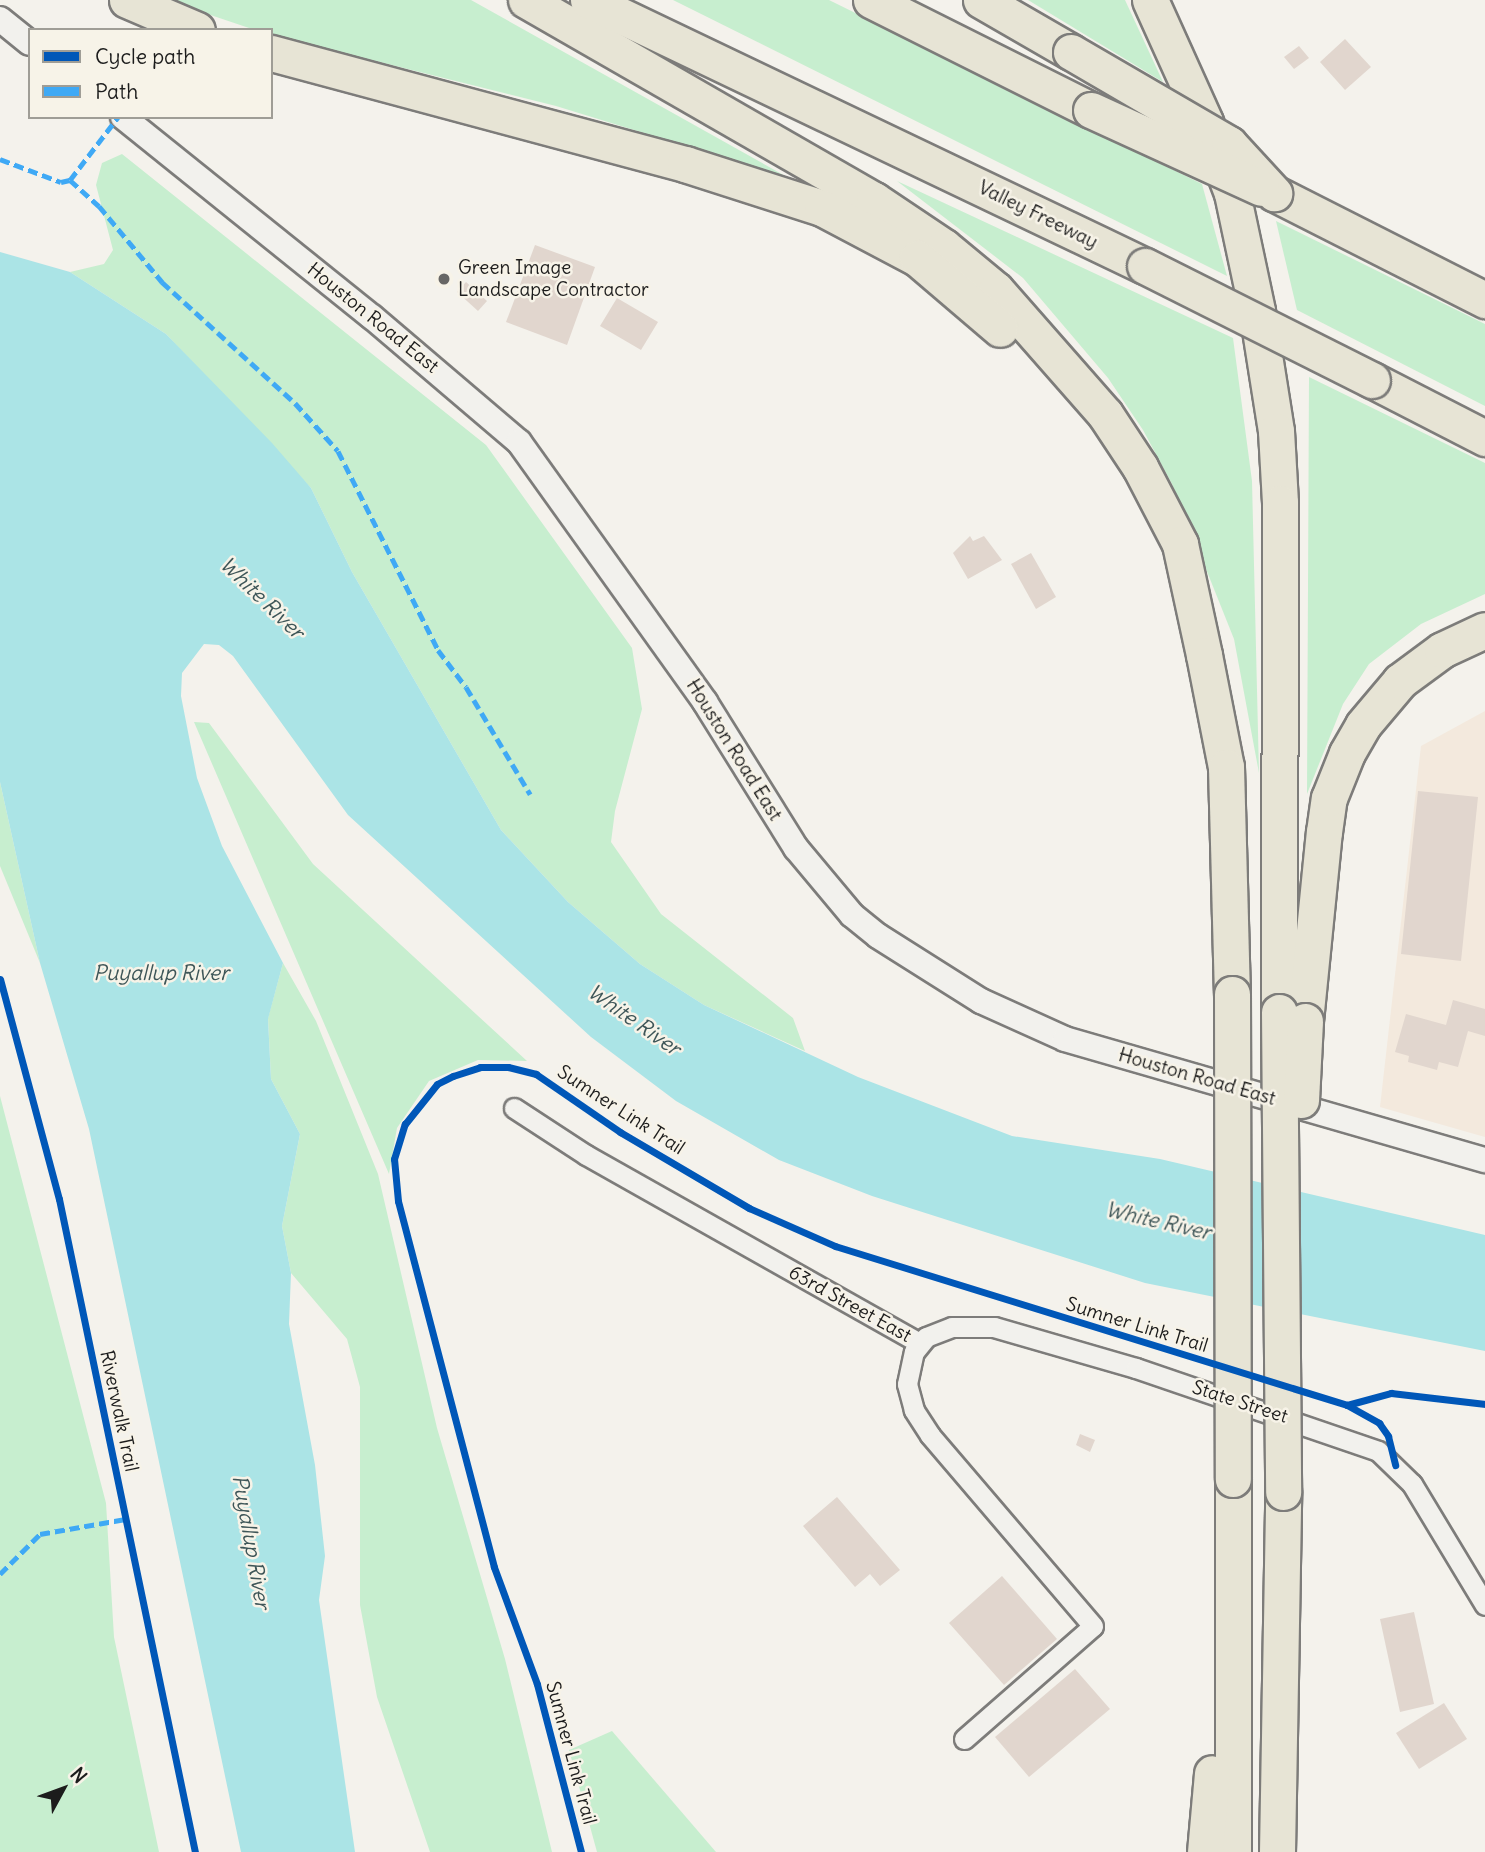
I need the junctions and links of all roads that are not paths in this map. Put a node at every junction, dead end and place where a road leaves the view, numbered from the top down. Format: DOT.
graph roads {
  1 [pos="127,0"];
  2 [pos="526,0"];
  3 [pos="588,0"];
  4 [pos="871,0"];
  5 [pos="981,0"];
  6 [pos="1150,0"];
  7 [pos="0,19"];
  8 [pos="192,28"];
  9 [pos="28,41"];
  10 [pos="273,54"];
  11 [pos="125,119"];
  12 [pos="1274,193"];
  13 [pos="1485,300"];
  14 [pos="1485,438"];
  15 [pos="1485,630"];
  16 [pos="1204,654"];
  17 [pos="1292,1016"];
  18 [pos="514,1108"];
  19 [pos="1485,1160"];
  20 [pos="920,1343"];
  21 [pos="1233,1540"];
  22 [pos="1284,1601"];
  23 [pos="1485,1605"];
  24 [pos="964,1739"];
  25 [pos="1205,1852"];
  26 [pos="1233,1852"];
  27 [pos="1277,1852"];
  28 [pos="1302,1852"];
  1 -- 8 [label="highway"];
  2 -- 16 [label="highway"];
  3 -- 14 [label="highway, Valley Freeway, bridge"];
  4 -- 12 [label="highway, bridge"];
  5 -- 12 [label="highway, bridge"];
  6 -- 17 [label="highway"];
  7 -- 9 [label="street"];
  10 -- 16 [label="highway"];
  11 -- 19 [label="street, Houston Road East"];
  12 -- 13 [label="highway"];
  15 -- 17 [label="highway"];
  16 -- 21 [label="highway, bridge"];
  17 -- 22 [label="highway, bridge"];
  18 -- 20 [label="street, 63rd Street East"];
  20 -- 23 [label="street, State Street"];
  20 -- 24 [label="street, 63rd Street East"];
  21 -- 25 [label="highway"];
  21 -- 26 [label="highway"];
  22 -- 27 [label="highway"];
  22 -- 28 [label="highway"];
}
